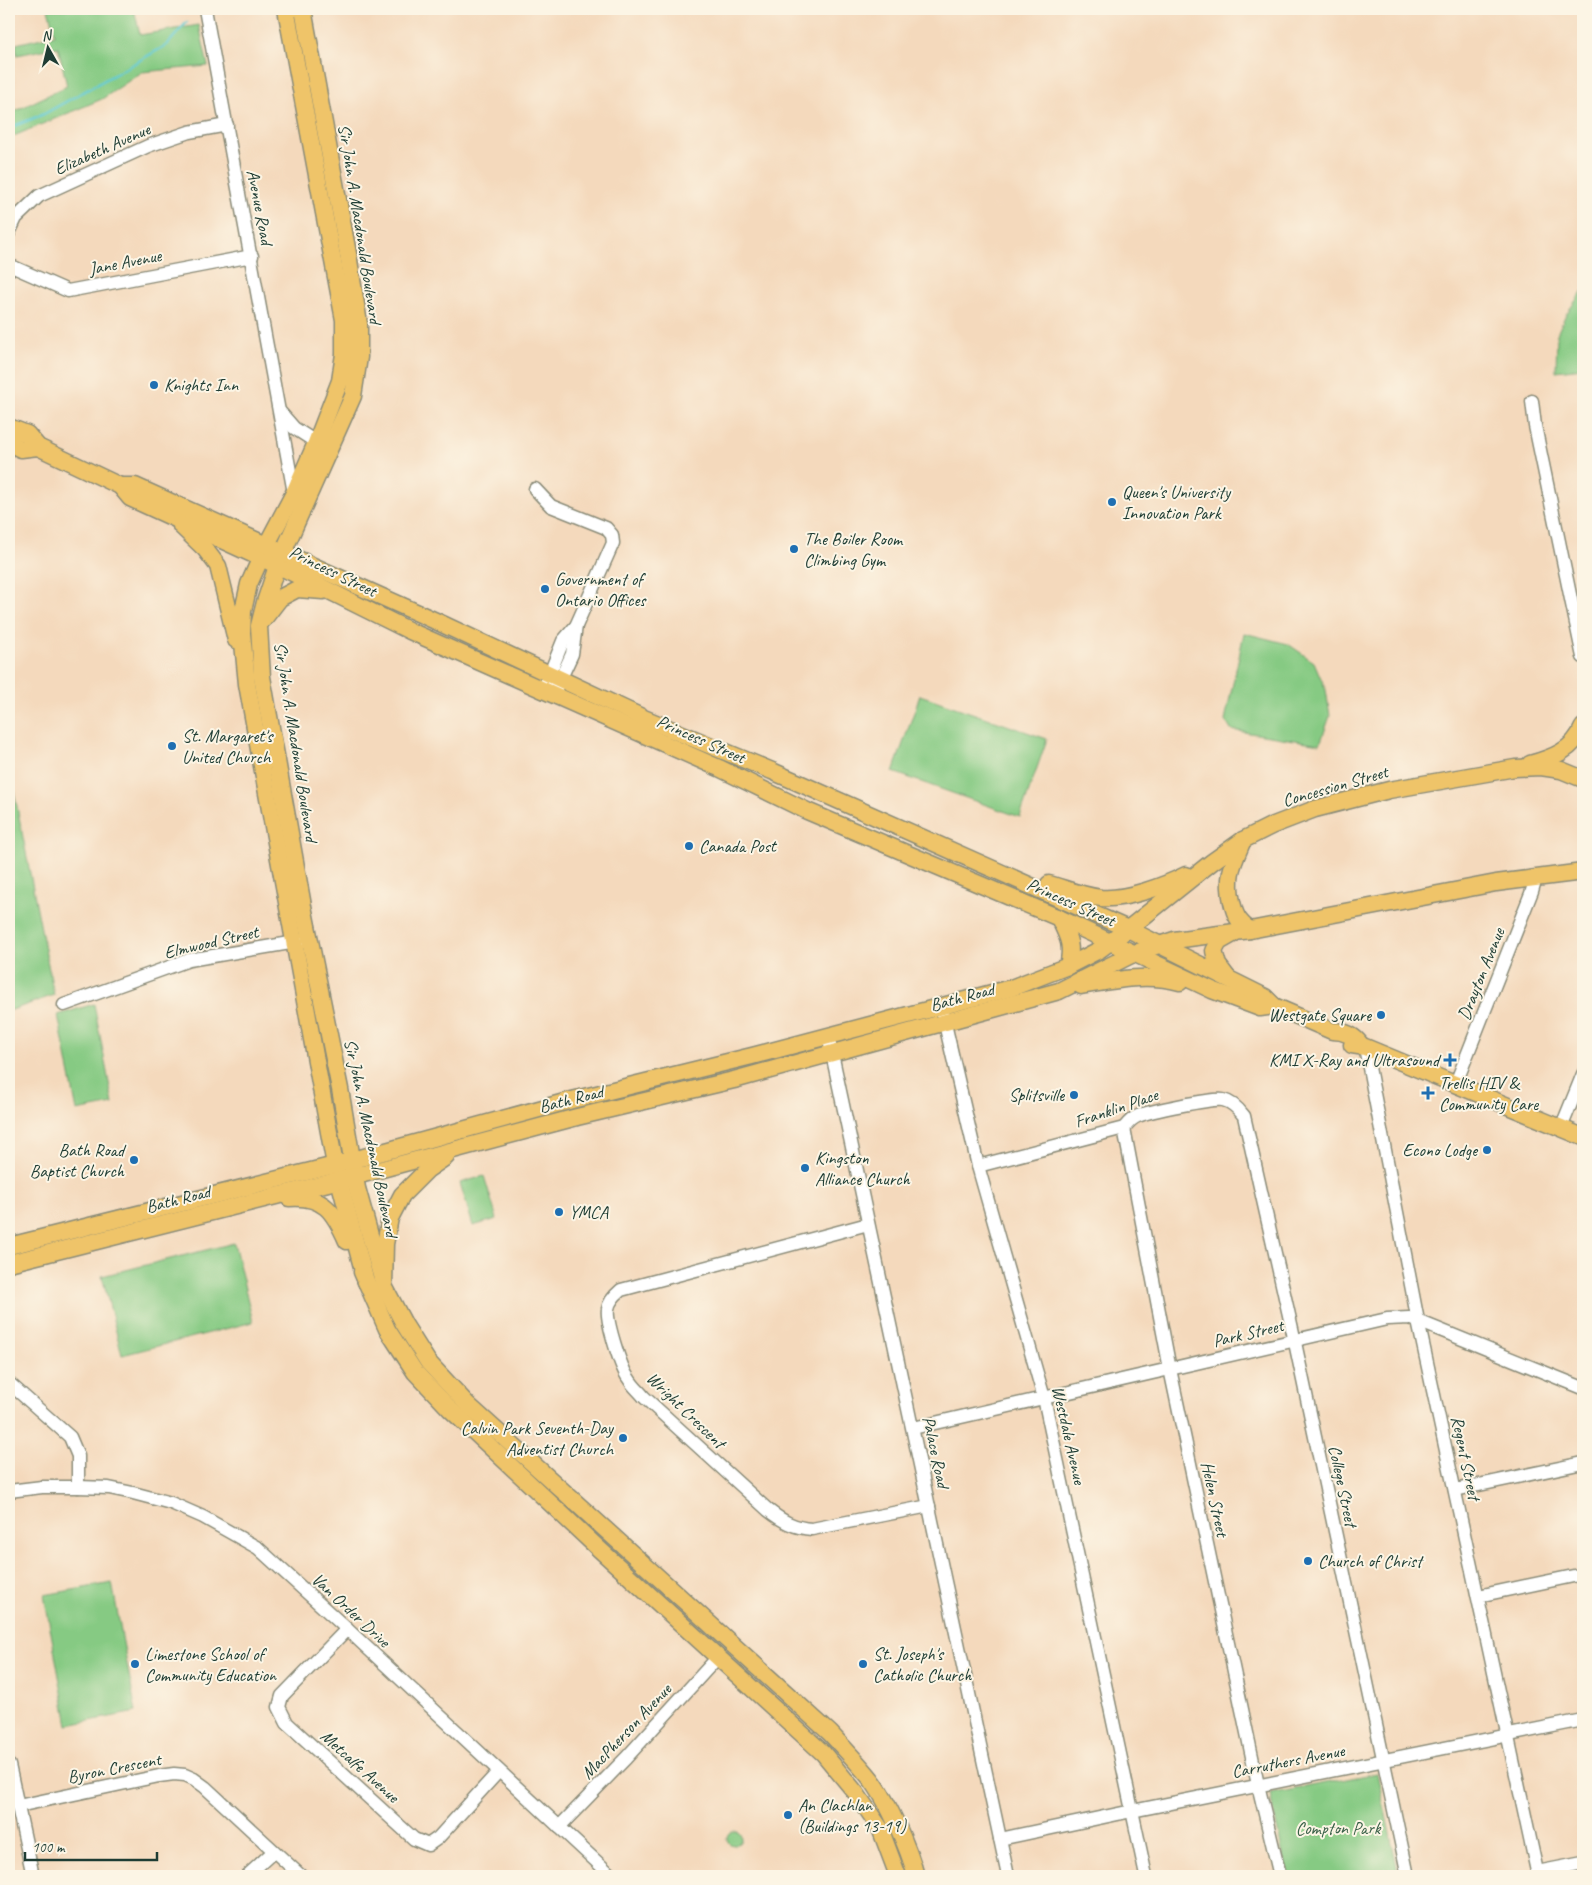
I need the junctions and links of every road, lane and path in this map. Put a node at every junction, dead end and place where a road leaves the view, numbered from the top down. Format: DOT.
graph roads {
  1 [pos="206,9"];
  2 [pos="286,9"];
  3 [pos="303,9"];
  4 [pos="227,125"];
  5 [pos="9,233"];
  6 [pos="252,256"];
  7 [pos="9,265"];
  8 [pos="1532,401"];
  9 [pos="280,412"];
  10 [pos="9,426"];
  11 [pos="9,443"];
  12 [pos="322,446"];
  13 [pos="38,447"];
  14 [pos="120,486"];
  15 [pos="535,489"];
  16 [pos="294,493"];
  17 [pos="170,516"];
  18 [pos="263,552"];
  19 [pos="280,559"];
  20 [pos="331,591"];
  21 [pos="259,626"];
  22 [pos="1583,657"];
  23 [pos="555,677"];
  24 [pos="247,684"];
  25 [pos="548,693"];
  26 [pos="1583,727"];
  27 [pos="1515,768"];
  28 [pos="1583,780"];
  29 [pos="1243,840"];
  30 [pos="1212,862"];
  31 [pos="991,867"];
  32 [pos="1583,872"];
  33 [pos="1536,877"];
  34 [pos="1059,918"];
  35 [pos="1128,930"];
  36 [pos="1244,931"];
  37 [pos="303,940"];
  38 [pos="1111,942"];
  39 [pos="1160,944"];
  40 [pos="1135,953"];
  41 [pos="1068,966"];
  42 [pos="1228,977"];
  43 [pos="1212,990"];
  44 [pos="1059,991"];
  45 [pos="64,1005"];
  46 [pos="1274,1006"];
  47 [pos="943,1014"];
  48 [pos="828,1035"];
  49 [pos="1363,1046"];
  50 [pos="832,1053"];
  51 [pos="1583,1074"];
  52 [pos="1456,1083"];
  53 [pos="1236,1106"];
  54 [pos="1124,1128"];
  55 [pos="1561,1128"];
  56 [pos="1583,1137"];
  57 [pos="458,1149"];
  58 [pos="978,1166"];
  59 [pos="355,1168"];
  60 [pos="337,1172"];
  61 [pos="247,1202"];
  62 [pos="868,1224"];
  63 [pos="9,1246"];
  64 [pos="9,1263"];
  65 [pos="366,1282"];
  66 [pos="384,1286"];
  67 [pos="1418,1321"];
  68 [pos="1294,1341"];
  69 [pos="1170,1369"];
  70 [pos="9,1383"];
  71 [pos="1583,1388"];
  72 [pos="1044,1398"];
  73 [pos="913,1428"];
  74 [pos="1583,1463"];
  75 [pos="78,1487"];
  76 [pos="1455,1490"];
  77 [pos="9,1491"];
  78 [pos="929,1506"];
  79 [pos="1583,1574"];
  80 [pos="1478,1596"];
  81 [pos="710,1622"];
  82 [pos="347,1629"];
  83 [pos="718,1657"];
  84 [pos="757,1666"];
  85 [pos="1583,1720"];
  86 [pos="1507,1735"];
  87 [pos="1384,1760"];
  88 [pos="9,1765"];
  89 [pos="499,1771"];
  90 [pos="1258,1785"];
  91 [pos="18,1806"];
  92 [pos="1132,1810"];
  93 [pos="559,1827"];
  94 [pos="1000,1839"];
  95 [pos="273,1852"];
  96 [pos="1583,1862"];
  97 [pos="1537,1874"];
  98 [pos="33,1876"];
  99 [pos="247,1876"];
  100 [pos="301,1876"];
  101 [pos="612,1876"];
  102 [pos="898,1876"];
  103 [pos="916,1876"];
  104 [pos="1008,1876"];
  105 [pos="1146,1876"];
  106 [pos="1280,1876"];
  107 [pos="1408,1876"];
  1 -- 4 [label="street, Avenue Road"];
  2 -- 12 [label="main road, Sir John A. Macdonald Boulevard"];
  3 -- 12 [label="main road, Sir John A. Macdonald Boulevard"];
  4 -- 5 [label="street, Elizabeth Avenue"];
  4 -- 6 [label="street, Avenue Road"];
  6 -- 7 [label="street, Jane Avenue"];
  6 -- 9 [label="street, Avenue Road"];
  8 -- 22 [label="street"];
  9 -- 12 [label="street"];
  9 -- 16 [label="street, Avenue Road"];
  10 -- 13 [label="main road, Princess Street"];
  11 -- 13 [label="main road, Princess Street"];
  12 -- 16 [label="main road, Sir John A. Macdonald Boulevard"];
  12 -- 19 [label="main road, Sir John A. Macdonald Boulevard"];
  13 -- 14 [label="main road, Princess Street"];
  14 -- 17 [label="main road, Princess Street"];
  14 -- 18 [label="main road, Princess Street"];
  15 -- 23 [label="street"];
  16 -- 18 [label="main road, Sir John A. Macdonald Boulevard"];
  17 -- 18 [label="main road, Princess Street"];
  17 -- 24 [label="main road"];
  18 -- 19 [label="main road, Princess Street"];
  18 -- 24 [label="main road, Sir John A. Macdonald Boulevard"];
  19 -- 20 [label="main road, Princess Street"];
  19 -- 21 [label="main road, Sir John A. Macdonald Boulevard"];
  19 -- 23 [label="main road, Princess Street"];
  20 -- 21 [label="main road"];
  20 -- 25 [label="main road, Princess Street"];
  21 -- 37 [label="main road, Sir John A. Macdonald Boulevard"];
  23 -- 25 [label="street"];
  23 -- 31 [label="main road, Princess Street"];
  24 -- 37 [label="main road, Sir John A. Macdonald Boulevard"];
  25 -- 34 [label="main road, Princess Street"];
  26 -- 27 [label="main road"];
  27 -- 28 [label="main road, Concession Street"];
  27 -- 29 [label="main road, Concession Street"];
  29 -- 30 [label="main road, Concession Street"];
  29 -- 36 [label="main road"];
  30 -- 31 [label="main road"];
  30 -- 35 [label="main road, Concession Street"];
  31 -- 35 [label="main road, Princess Street"];
  32 -- 33 [label="main road"];
  33 -- 36 [label="main road"];
  33 -- 52 [label="street, Drayton Avenue"];
  34 -- 38 [label="main road, Princess Street"];
  34 -- 41 [label="main road"];
  35 -- 38 [label="main road, Bath Road"];
  35 -- 39 [label="main road, Princess Street"];
  36 -- 39 [label="main road"];
  36 -- 42 [label="main road"];
  37 -- 45 [label="street, Elmwood Street"];
  37 -- 59 [label="main road, Sir John A. Macdonald Boulevard"];
  37 -- 60 [label="main road, Sir John A. Macdonald Boulevard"];
  38 -- 40 [label="main road, Princess Street"];
  38 -- 41 [label="main road, Bath Road"];
  39 -- 40 [label="main road"];
  39 -- 42 [label="main road, Princess Street"];
  40 -- 43 [label="main road, Princess Street"];
  40 -- 44 [label="main road, Bath Road"];
  41 -- 47 [label="main road, Bath Road"];
  42 -- 46 [label="main road, Princess Street"];
  43 -- 44 [label="main road"];
  43 -- 46 [label="main road, Princess Street"];
  44 -- 47 [label="main road, Bath Road"];
  46 -- 49 [label="main road, Princess Street"];
  47 -- 48 [label="main road, Bath Road"];
  47 -- 50 [label="main road, Bath Road"];
  47 -- 58 [label="street, Westdale Avenue"];
  48 -- 50 [label="street, Palace Road"];
  48 -- 59 [label="main road, Bath Road"];
  49 -- 52 [label="main road, Princess Street"];
  49 -- 67 [label="street, Regent Street"];
  50 -- 57 [label="main road, Bath Road"];
  50 -- 62 [label="street, Palace Road"];
  51 -- 55 [label="street"];
  52 -- 55 [label="main road, Princess Street"];
  53 -- 54 [label="street, Franklin Place"];
  53 -- 68 [label="street, College Street"];
  54 -- 58 [label="street, Franklin Place"];
  54 -- 69 [label="street, Helen Street"];
  55 -- 56 [label="main road, Princess Street"];
  57 -- 59 [label="main road, Bath Road"];
  57 -- 66 [label="main road"];
  58 -- 72 [label="street, Westdale Avenue"];
  59 -- 60 [label="main road, Bath Road"];
  59 -- 66 [label="main road, Sir John A. Macdonald Boulevard"];
  60 -- 61 [label="main road, Bath Road"];
  60 -- 63 [label="main road, Bath Road"];
  60 -- 65 [label="main road, Sir John A. Macdonald Boulevard"];
  61 -- 64 [label="main road, Bath Road"];
  61 -- 65 [label="main road"];
  62 -- 73 [label="street, Palace Road"];
  62 -- 78 [label="street, Wright Crescent"];
  65 -- 83 [label="main road"];
  66 -- 81 [label="main road, Sir John A. Macdonald Boulevard"];
  67 -- 68 [label="street, Park Street"];
  67 -- 71 [label="street, Park Street"];
  67 -- 76 [label="street, Regent Street"];
  68 -- 69 [label="street, Park Street"];
  68 -- 87 [label="street, College Street"];
  69 -- 72 [label="street, Park Street"];
  69 -- 90 [label="street, Helen Street"];
  70 -- 75 [label="street"];
  72 -- 73 [label="street, Park Street"];
  72 -- 92 [label="street, Westdale Avenue"];
  73 -- 78 [label="street, Palace Road"];
  74 -- 76 [label="street"];
  75 -- 77 [label="street, Van Order Drive"];
  75 -- 82 [label="street, Van Order Drive"];
  76 -- 80 [label="street, Regent Street"];
  78 -- 94 [label="street, Palace Road"];
  79 -- 80 [label="street"];
  80 -- 86 [label="street, Regent Street"];
  81 -- 83 [label="main road"];
  81 -- 84 [label="main road, Sir John A. Macdonald Boulevard"];
  82 -- 89 [label="street, Van Order Drive"];
  82 -- 89 [label="street, Metcalfe Avenue"];
  83 -- 84 [label="main road"];
  83 -- 93 [label="street, MacPherson Avenue"];
  83 -- 102 [label="main road"];
  84 -- 103 [label="main road, Sir John A. Macdonald Boulevard"];
  85 -- 86 [label="street, Carruthers Avenue"];
  86 -- 87 [label="street, Carruthers Avenue"];
  86 -- 97 [label="street, Regent Street"];
  87 -- 90 [label="street, Carruthers Avenue"];
  87 -- 107 [label="street, College Street"];
  88 -- 91 [label="street"];
  89 -- 93 [label="street, Van Order Drive"];
  90 -- 92 [label="street, Carruthers Avenue"];
  90 -- 106 [label="street, Helen Street"];
  91 -- 95 [label="street, Byron Crescent"];
  91 -- 98 [label="street"];
  92 -- 94 [label="street, Carruthers Avenue"];
  92 -- 105 [label="street, Westdale Avenue"];
  93 -- 101 [label="street, Van Order Drive"];
  94 -- 104 [label="street, Palace Road"];
  95 -- 99 [label="street"];
  95 -- 100 [label="street, Byron Crescent"];
  96 -- 97 [label="street"];
}
